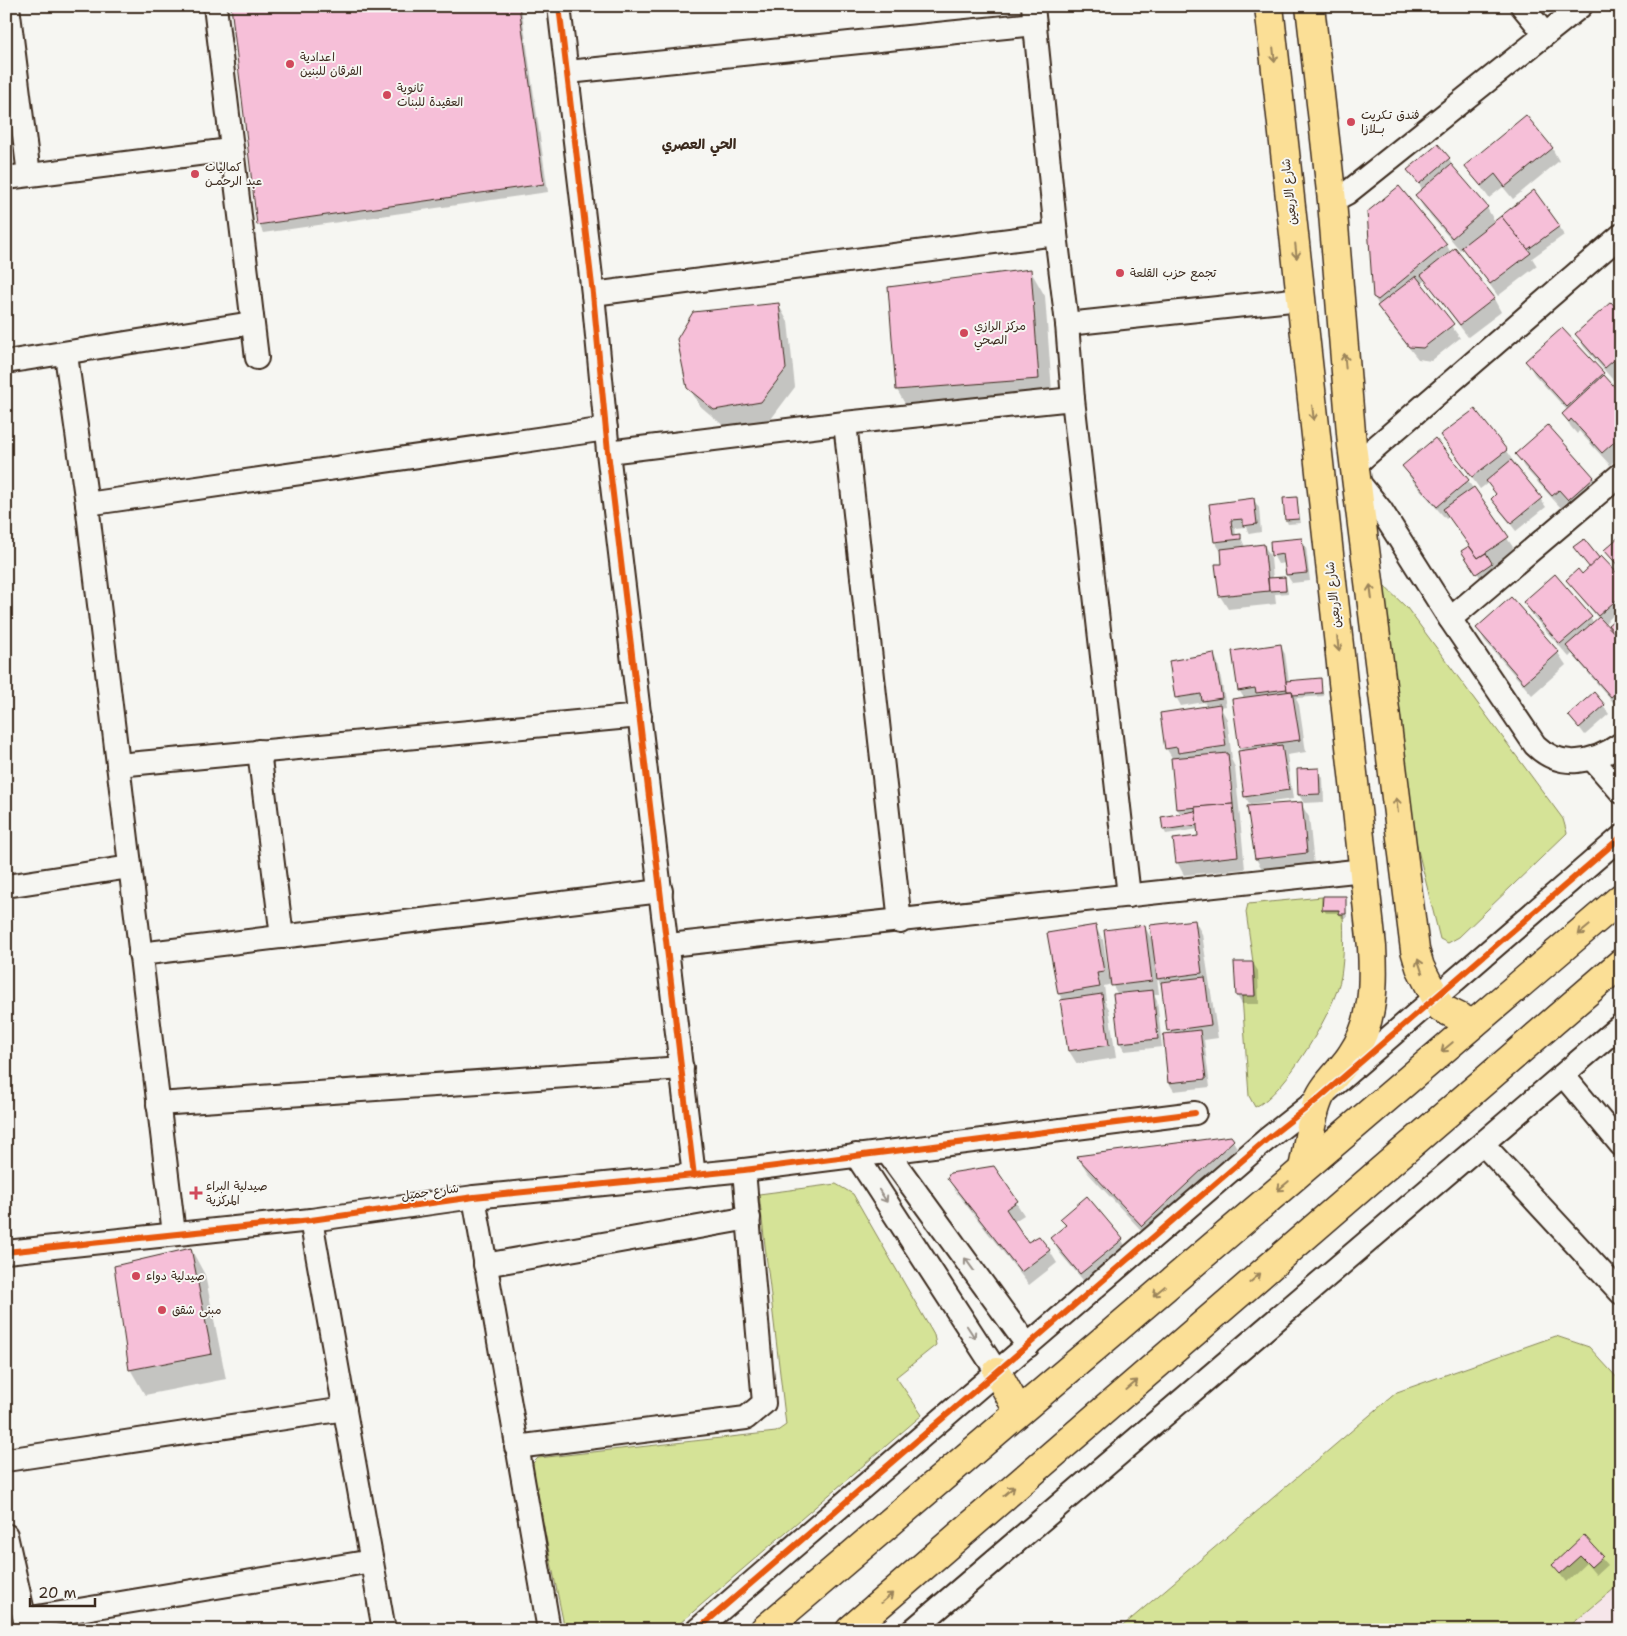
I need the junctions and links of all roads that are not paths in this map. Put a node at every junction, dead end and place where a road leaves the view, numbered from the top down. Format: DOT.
graph roads {
  1 [pos="8,6"];
  2 [pos="215,6"];
  3 [pos="560,6"];
  4 [pos="1269,6"];
  5 [pos="1522,6"];
  6 [pos="1581,6"];
  7 [pos="1316,10"];
  8 [pos="1034,15"];
  9 [pos="1545,34"];
  10 [pos="568,72"];
  11 [pos="230,150"];
  12 [pos="29,175"];
  13 [pos="6,178"];
  14 [pos="1332,200"];
  15 [pos="1056,234"];
  16 [pos="1621,235"];
  17 [pos="594,294"];
  18 [pos="1301,299"];
  19 [pos="252,323"];
  20 [pos="1067,324"];
  21 [pos="66,355"];
  22 [pos="256,358"];
  23 [pos="6,362"];
  24 [pos="1073,399"];
  25 [pos="845,423"];
  26 [pos="606,429"];
  27 [pos="1316,446"];
  28 [pos="608,452"];
  29 [pos="1354,463"];
  30 [pos="1621,474"];
  31 [pos="87,504"];
  32 [pos="1450,619"];
  33 [pos="640,716"];
  34 [pos="1621,744"];
  35 [pos="260,751"];
  36 [pos="1593,760"];
  37 [pos="118,764"];
  38 [pos="1621,792"];
  39 [pos="1621,837"];
  40 [pos="130,867"];
  41 [pos="1364,870"];
  42 [pos="6,886"];
  43 [pos="661,891"];
  44 [pos="1129,896"];
  45 [pos="1621,898"];
  46 [pos="900,922"];
  47 [pos="282,937"];
  48 [pos="669,945"];
  49 [pos="140,954"];
  50 [pos="1621,963"];
  51 [pos="1434,997"];
  52 [pos="1473,1024"];
  53 [pos="1621,1025"];
  54 [pos="682,1068"];
  55 [pos="1563,1075"];
  56 [pos="1318,1099"];
  57 [pos="158,1104"];
  58 [pos="1195,1113"];
  59 [pos="1482,1144"];
  60 [pos="1621,1145"];
  61 [pos="887,1152"];
  62 [pos="856,1155"];
  63 [pos="1304,1168"];
  64 [pos="744,1170"];
  65 [pos="694,1176"];
  66 [pos="474,1197"];
  67 [pos="749,1218"];
  68 [pos="311,1220"];
  69 [pos="174,1234"];
  70 [pos="6,1252"];
  71 [pos="485,1266"];
  72 [pos="1621,1293"];
  73 [pos="1028,1346"];
  74 [pos="997,1372"];
  75 [pos="345,1409"];
  76 [pos="1018,1411"];
  77 [pos="516,1447"];
  78 [pos="6,1460"];
  79 [pos="6,1535"];
  80 [pos="372,1561"];
  81 [pos="26,1624"];
  82 [pos="384,1630"];
  83 [pos="549,1630"];
  84 [pos="697,1630"];
  85 [pos="764,1630"];
  86 [pos="850,1630"];
  87 [pos="913,1630"];
  1 -- 12 [label="street"];
  2 -- 11 [label="street"];
  3 -- 10 [label="street"];
  4 -- 18 [label="main road, شارع الاربعين, one-way"];
  5 -- 9 [label="street"];
  6 -- 9 [label="street"];
  7 -- 14 [label="main road"];
  8 -- 10 [label="street"];
  8 -- 15 [label="street"];
  9 -- 14 [label="street"];
  10 -- 17 [label="street"];
  11 -- 12 [label="street"];
  11 -- 19 [label="street"];
  12 -- 13 [label="street"];
  29 -- 14 [label="main road, one-way"];
  15 -- 17 [label="street"];
  15 -- 20 [label="street"];
  16 -- 29 [label="street"];
  17 -- 26 [label="street"];
  18 -- 20 [label="street"];
  18 -- 27 [label="main road, شارع الاربعين, one-way"];
  19 -- 21 [label="street"];
  19 -- 22 [label="street"];
  20 -- 24 [label="street"];
  21 -- 23 [label="street"];
  21 -- 31 [label="street"];
  24 -- 25 [label="street"];
  24 -- 44 [label="street"];
  25 -- 28 [label="street"];
  25 -- 46 [label="street"];
  26 -- 28 [label="street"];
  26 -- 31 [label="street"];
  27 -- 29 [label="main road"];
  27 -- 41 [label="main road, شارع الاربعين, one-way"];
  28 -- 33 [label="street"];
  29 -- 32 [label="street"];
  51 -- 29 [label="main road, one-way"];
  30 -- 32 [label="street"];
  31 -- 37 [label="street"];
  32 -- 36 [label="street"];
  33 -- 35 [label="street"];
  33 -- 43 [label="street"];
  34 -- 36 [label="street"];
  35 -- 37 [label="street"];
  35 -- 47 [label="street"];
  36 -- 38 [label="street"];
  37 -- 40 [label="street"];
  39 -- 51 [label="street"];
  40 -- 42 [label="street"];
  40 -- 49 [label="street"];
  41 -- 44 [label="street"];
  41 -- 56 [label="main road, شارع الاربعين"];
  43 -- 47 [label="street"];
  43 -- 48 [label="street"];
  44 -- 46 [label="street"];
  45 -- 52 [label="main road, one-way"];
  46 -- 48 [label="street"];
  47 -- 49 [label="street"];
  48 -- 54 [label="street"];
  49 -- 57 [label="street"];
  86 -- 50 [label="main road, one-way"];
  51 -- 52 [label="main road"];
  51 -- 56 [label="street"];
  52 -- 63 [label="main road, one-way"];
  53 -- 55 [label="street"];
  54 -- 57 [label="street"];
  54 -- 65 [label="street"];
  55 -- 59 [label="street"];
  55 -- 60 [label="street"];
  56 -- 63 [label="main road, شارع الاربعين"];
  56 -- 73 [label="street"];
  57 -- 69 [label="street"];
  58 -- 61 [label="street, شارع جميل"];
  59 -- 72 [label="street"];
  59 -- 87 [label="street"];
  61 -- 62 [label="street, شارع جميل"];
  73 -- 61 [label="street, one-way"];
  62 -- 64 [label="street, شارع جميل"];
  62 -- 74 [label="street, one-way"];
  63 -- 76 [label="main road, one-way"];
  64 -- 65 [label="street, شارع جميل"];
  64 -- 67 [label="street"];
  65 -- 66 [label="street, شارع جميل"];
  66 -- 68 [label="street, شارع جميل"];
  66 -- 71 [label="street"];
  67 -- 71 [label="street"];
  67 -- 77 [label="street"];
  68 -- 69 [label="street, شارع جميل"];
  68 -- 75 [label="street"];
  69 -- 70 [label="street, شارع جميل"];
  71 -- 77 [label="street"];
  73 -- 74 [label="street"];
  74 -- 76 [label="main road"];
  74 -- 84 [label="street"];
  75 -- 78 [label="street"];
  75 -- 80 [label="street"];
  76 -- 85 [label="main road"];
  77 -- 83 [label="street"];
  79 -- 81 [label="street"];
  80 -- 81 [label="street"];
  80 -- 82 [label="street"];
}
